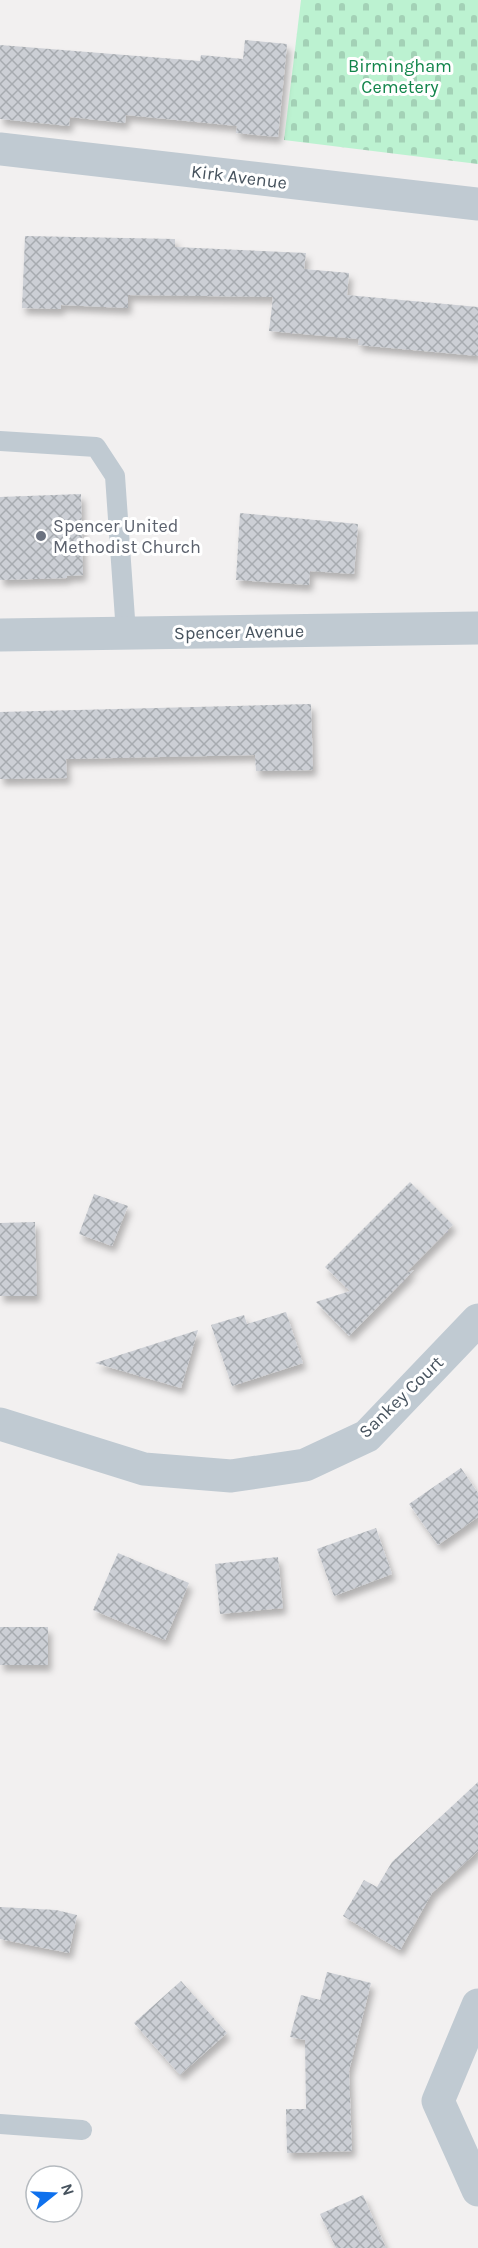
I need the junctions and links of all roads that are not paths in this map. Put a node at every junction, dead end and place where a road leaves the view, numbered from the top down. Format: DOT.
graph roads {
  1 [pos="0,149"];
  2 [pos="478,204"];
  3 [pos="0,441"];
  4 [pos="478,628"];
  5 [pos="126,633"];
  6 [pos="0,635"];
  7 [pos="478,1320"];
  8 [pos="0,1424"];
  9 [pos="478,2005"];
  10 [pos="0,2124"];
  11 [pos="82,2130"];
  12 [pos="478,2190"];
  1 -- 2 [label="street, Kirk Avenue"];
  3 -- 5 [label="lane"];
  4 -- 5 [label="street, Spencer Avenue"];
  5 -- 6 [label="street, Spencer Avenue"];
  7 -- 8 [label="street, Sankey Court"];
  9 -- 12 [label="street"];
  10 -- 11 [label="lane"];
}
